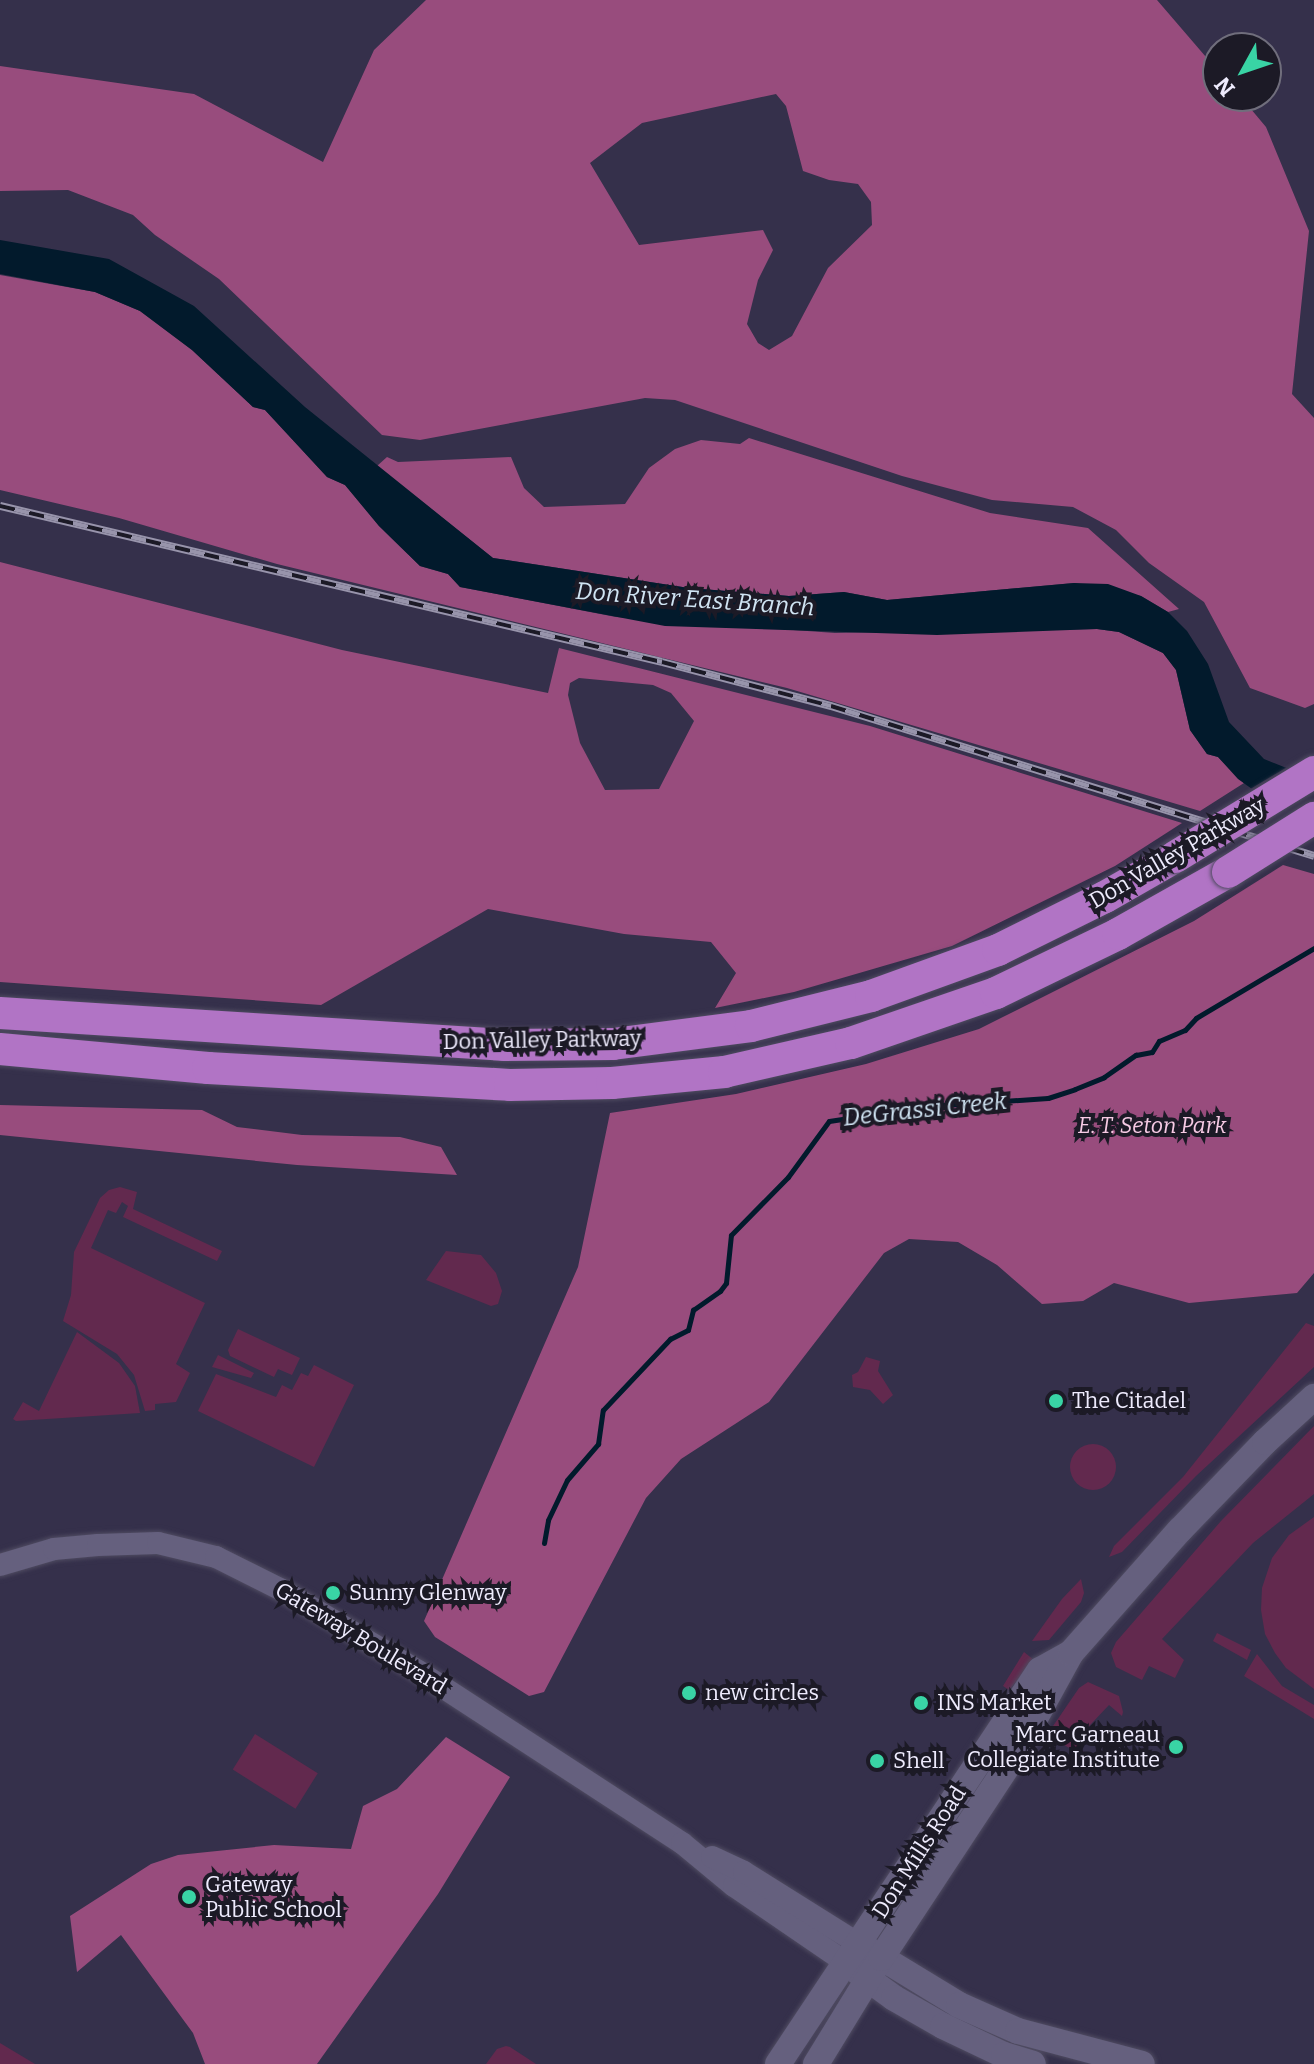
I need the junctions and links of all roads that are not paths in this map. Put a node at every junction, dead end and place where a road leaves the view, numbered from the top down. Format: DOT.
graph roads {
  1 [pos="1314,772"];
  2 [pos="1314,818"];
  3 [pos="0,1013"];
  4 [pos="0,1049"];
  5 [pos="1314,1397"];
  6 [pos="0,1565"];
  7 [pos="863,1961"];
  8 [pos="778,2064"];
  9 [pos="816,2064"];
  10 [pos="1033,2064"];
  11 [pos="1142,2064"];
  1 -- 3 [label="highway, Don Valley Parkway, bridge"];
  2 -- 4 [label="highway, Don Valley Parkway, bridge"];
  5 -- 7 [label="main road, Don Mills Road"];
  6 -- 7 [label="street, Gateway Boulevard"];
  7 -- 8 [label="main road, Don Mills Road"];
  7 -- 9 [label="main road, Don Mills Road"];
  7 -- 10 [label="main road"];
  7 -- 11 [label="main road"];
}
